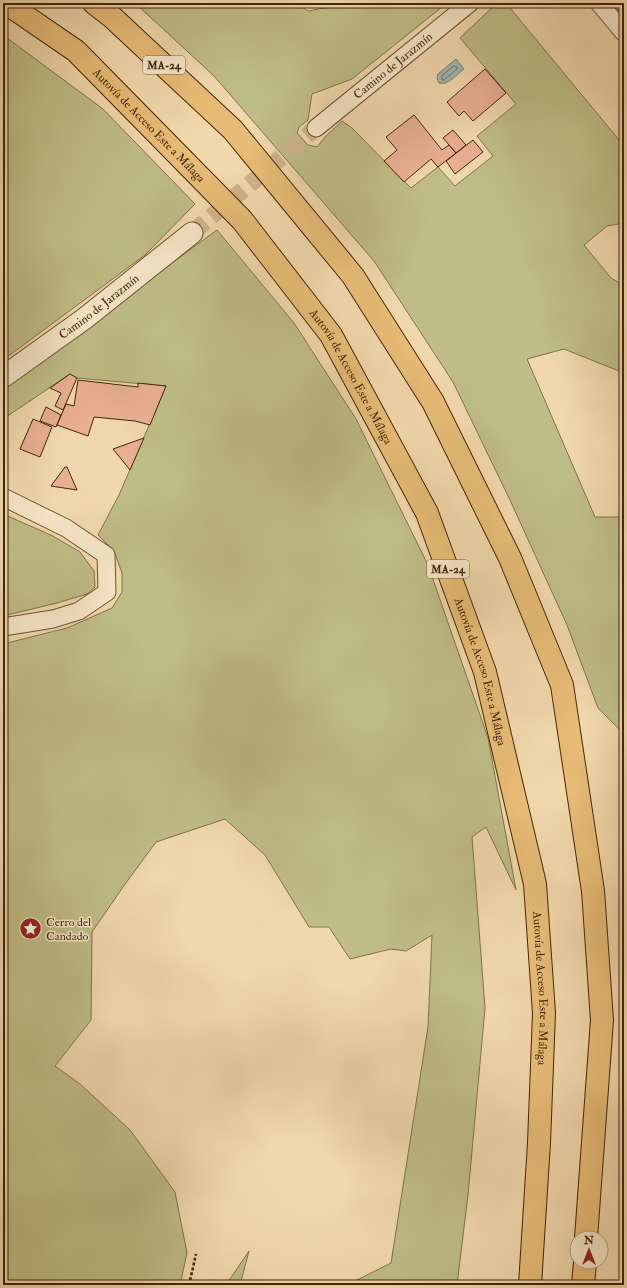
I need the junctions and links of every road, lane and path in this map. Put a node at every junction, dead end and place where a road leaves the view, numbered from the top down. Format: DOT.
graph roads {
  1 [pos="6,3"];
  2 [pos="94,3"];
  3 [pos="470,3"];
  4 [pos="599,3"];
  5 [pos="624,32"];
  6 [pos="316,128"];
  7 [pos="192,233"];
  8 [pos="3,377"];
  9 [pos="3,497"];
  10 [pos="3,627"];
  11 [pos="587,1230"];
  12 [pos="196,1254"];
  13 [pos="584,1270"];
  14 [pos="189,1285"];
  15 [pos="530,1285"];
  16 [pos="583,1285"];
  1 -- 15 [label="highway, Autovía de Acceso Este a Málaga / MA-24"];
  2 -- 11 [label="highway, MA-24"];
  3 -- 6 [label="street, Camino de Jarazmín"];
  4 -- 5 [label="street"];
  7 -- 8 [label="street, Camino de Jarazmín"];
  9 -- 10 [label="street"];
  12 -- 14 [label="path"];
  13 -- 16 [label="highway"];
}
